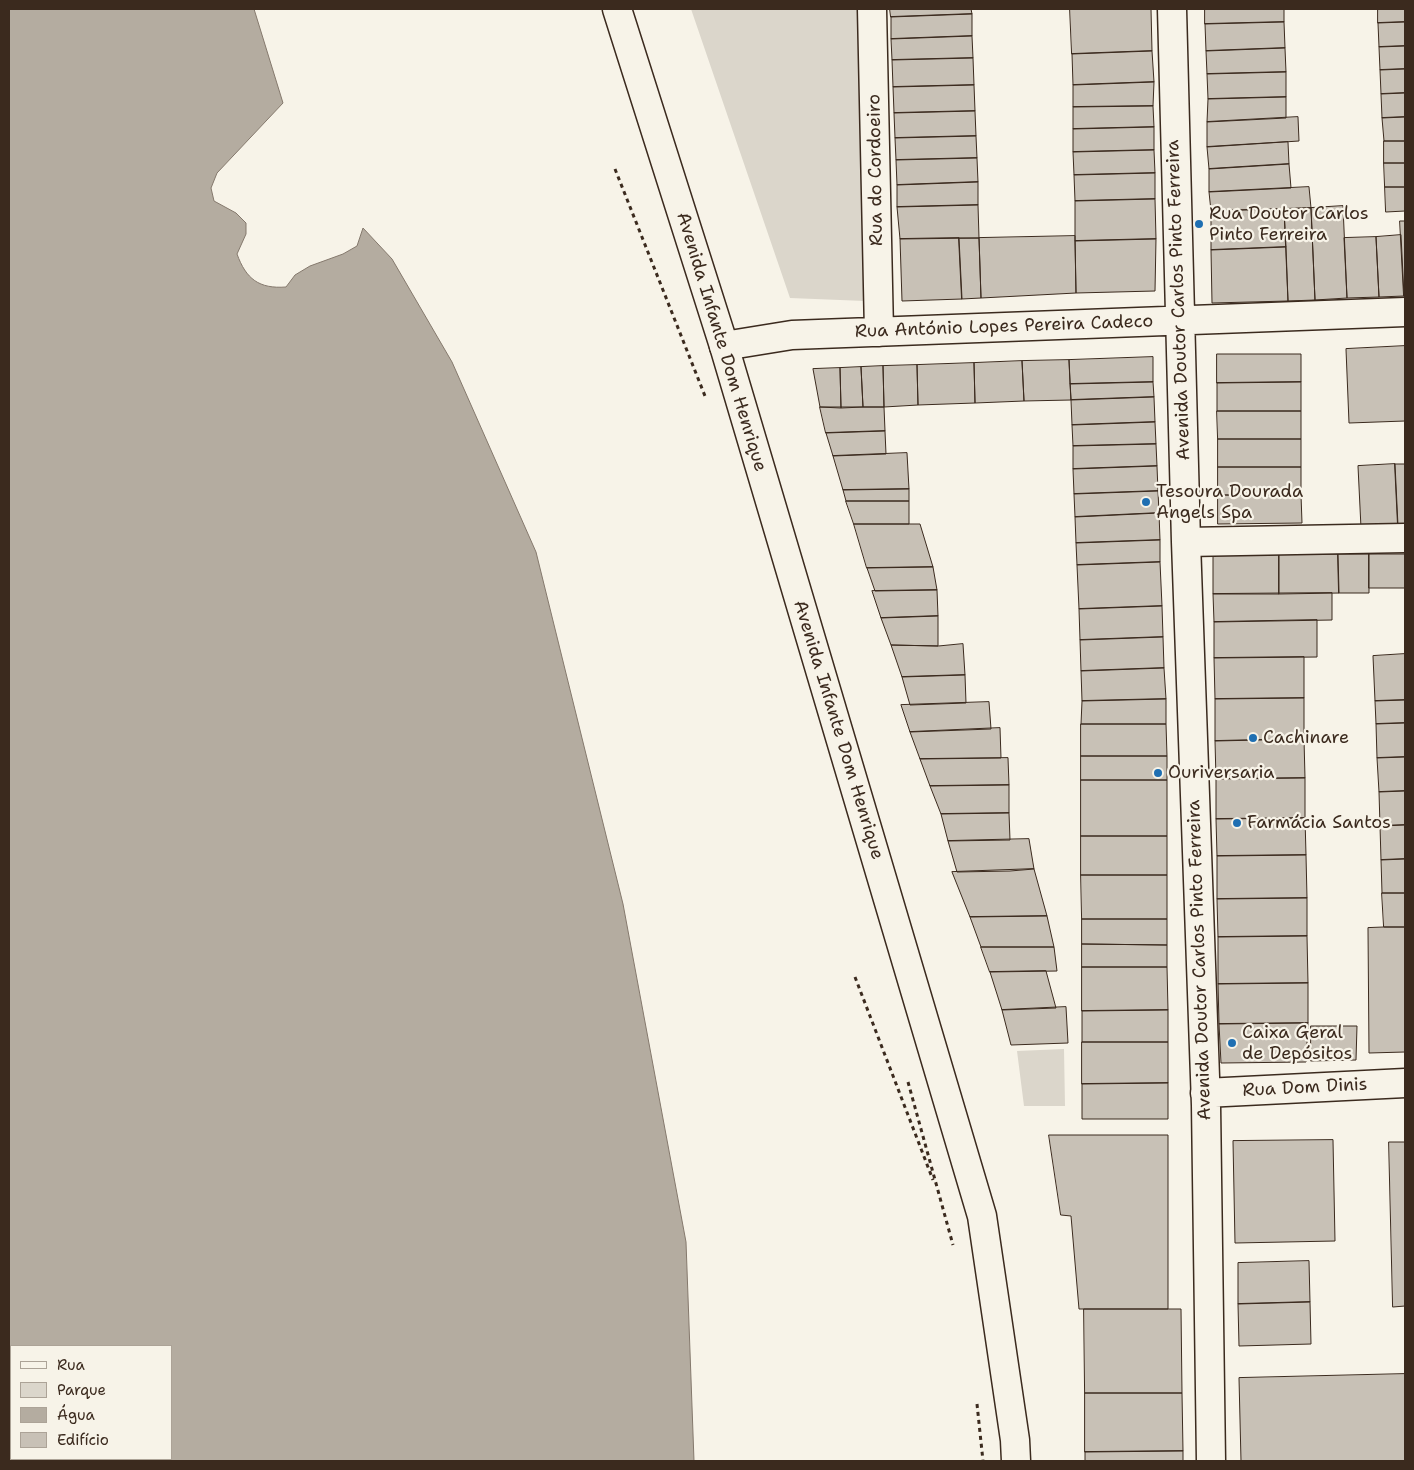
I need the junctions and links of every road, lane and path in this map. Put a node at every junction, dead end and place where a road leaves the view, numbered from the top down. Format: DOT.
graph roads {
  1 [pos="618,9"];
  2 [pos="872,9"];
  3 [pos="1172,9"];
  4 [pos="615,169"];
  5 [pos="1405,312"];
  6 [pos="1179,321"];
  7 [pos="879,332"];
  8 [pos="689,342"];
  9 [pos="724,346"];
  10 [pos="1405,538"];
  11 [pos="1186,542"];
  12 [pos="855,977"];
  13 [pos="907,1077"];
  14 [pos="1405,1083"];
  15 [pos="1205,1093"];
  16 [pos="941,1199"];
  17 [pos="956,1253"];
  18 [pos="976,1394"];
  19 [pos="983,1461"];
  20 [pos="1016,1461"];
  21 [pos="1211,1461"];
  1 -- 9 [label="street, Avenida Infante Dom Henrique"];
  2 -- 7 [label="street, Rua do Cordoeiro"];
  3 -- 6 [label="street, Avenida Doutor Carlos Pinto Ferreira"];
  4 -- 8 [label="path"];
  5 -- 6 [label="street, Rua António Lopes Pereira Cadeco"];
  6 -- 7 [label="street, Rua António Lopes Pereira Cadeco"];
  6 -- 11 [label="street, Avenida Doutor Carlos Pinto Ferreira"];
  7 -- 9 [label="street, Rua António Lopes Pereira Cadeco"];
  9 -- 20 [label="street, Avenida Infante Dom Henrique"];
  10 -- 11 [label="street"];
  11 -- 15 [label="street, Avenida Doutor Carlos Pinto Ferreira"];
  12 -- 16 [label="path"];
  13 -- 16 [label="path"];
  14 -- 15 [label="street, Rua Dom Dinis"];
  15 -- 21 [label="street, Avenida Doutor Carlos Pinto Ferreira"];
  16 -- 17 [label="path"];
  18 -- 19 [label="path"];
}
